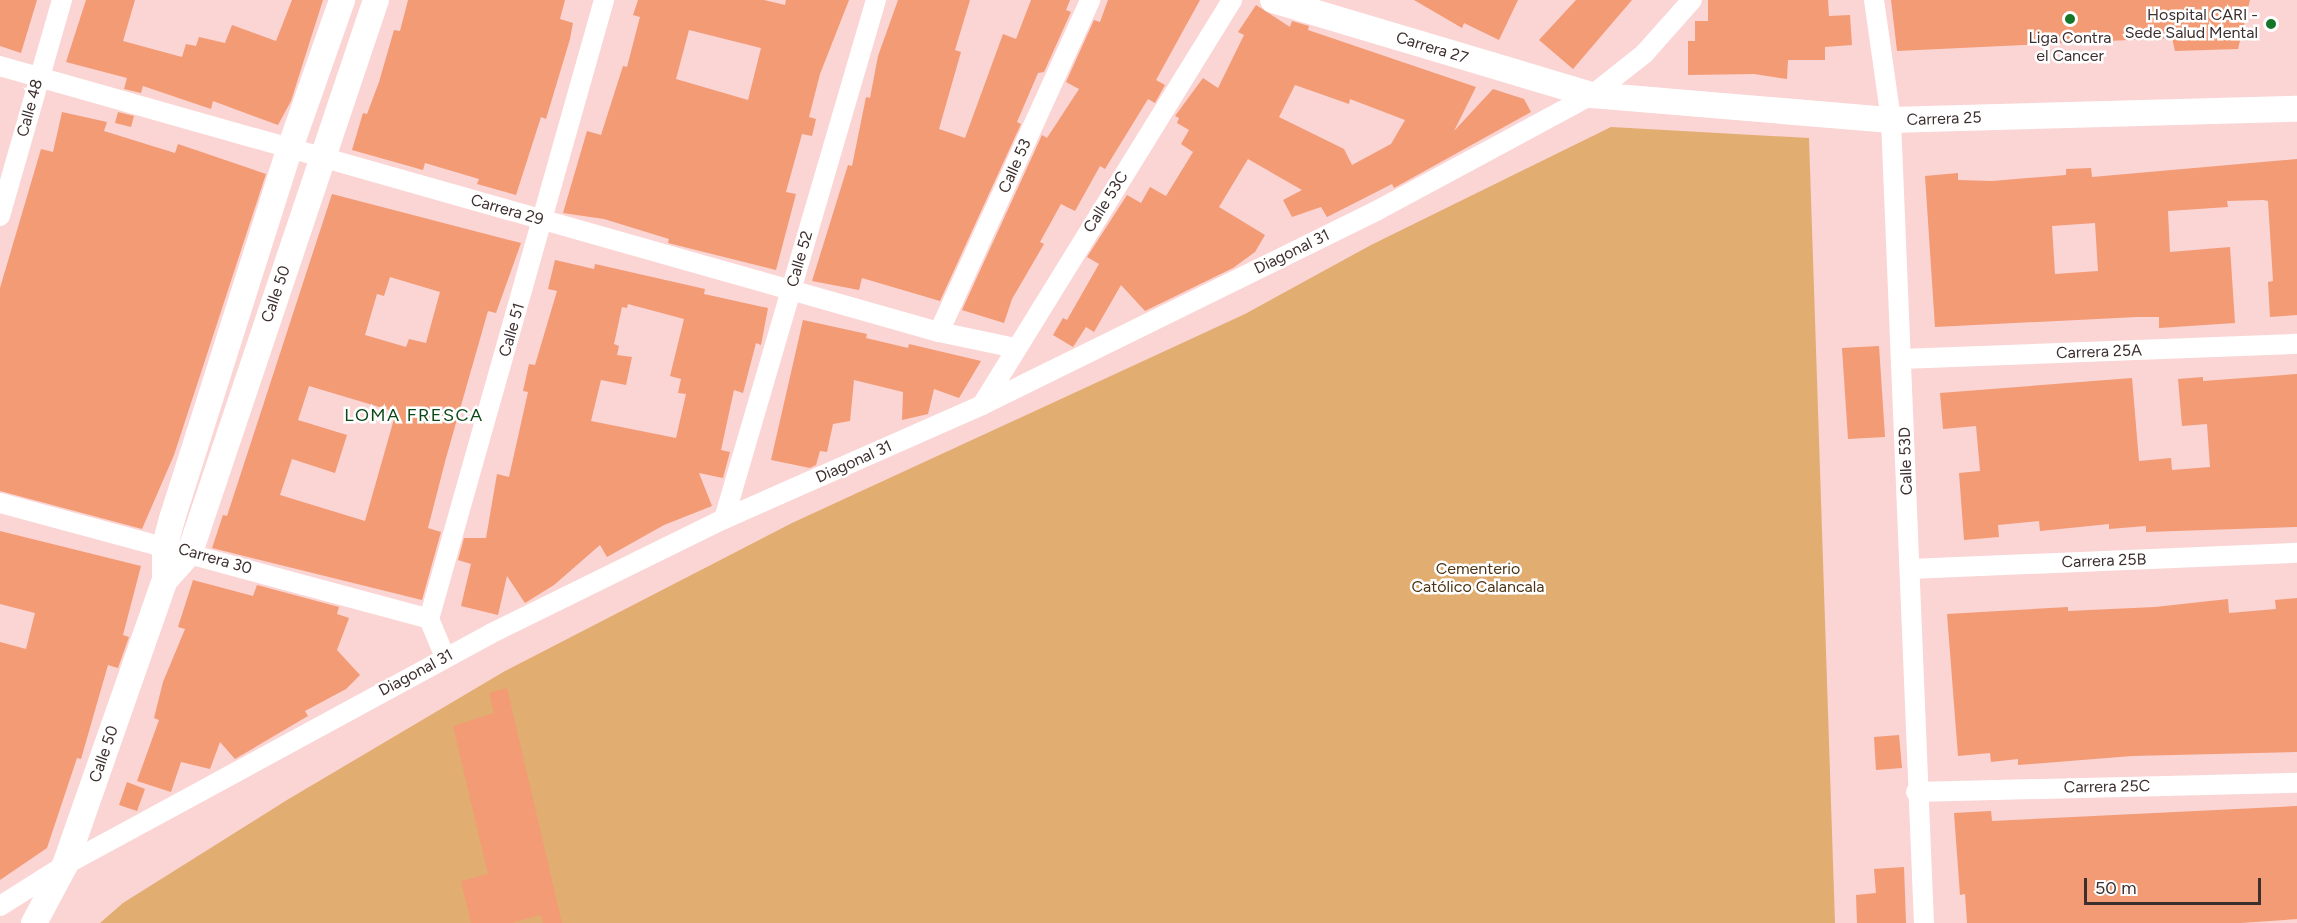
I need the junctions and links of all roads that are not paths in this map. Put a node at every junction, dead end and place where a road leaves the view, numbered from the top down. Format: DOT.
graph roads {
  1 [pos="62,0"];
  2 [pos="342,0"];
  3 [pos="376,0"];
  4 [pos="604,0"];
  5 [pos="876,0"];
  6 [pos="1090,0"];
  7 [pos="1232,0"];
  8 [pos="1273,0"];
  9 [pos="1692,0"];
  10 [pos="1875,0"];
  11 [pos="0,66"];
  12 [pos="38,77"];
  13 [pos="1592,95"];
  14 [pos="2297,109"];
  15 [pos="1891,120"];
  16 [pos="290,148"];
  17 [pos="322,157"];
  18 [pos="0,216"];
  19 [pos="544,220"];
  20 [pos="791,290"];
  21 [pos="939,332"];
  22 [pos="2297,344"];
  23 [pos="1015,348"];
  24 [pos="1901,359"];
  25 [pos="982,405"];
  26 [pos="0,503"];
  27 [pos="724,519"];
  28 [pos="165,545"];
  29 [pos="190,552"];
  30 [pos="2297,553"];
  31 [pos="1910,569"];
  32 [pos="165,580"];
  33 [pos="429,619"];
  34 [pos="445,657"];
  35 [pos="2297,783"];
  36 [pos="1916,792"];
  37 [pos="65,865"];
  38 [pos="0,906"];
  39 [pos="34,923"];
  40 [pos="1924,923"];
  1 -- 12 [label="street, Calle 48"];
  2 -- 16 [label="street, Calle 50"];
  3 -- 17 [label="street, Calle 50"];
  4 -- 19 [label="street, Calle 51"];
  5 -- 20 [label="street, Calle 52"];
  6 -- 21 [label="street, Calle 53"];
  7 -- 23 [label="street, Calle 53C"];
  8 -- 13 [label="street, Carrera 27"];
  9 -- 13 [label="street, Diagonal 31"];
  10 -- 15 [label="street, Calle 53D"];
  11 -- 12 [label="street, Carrera 29"];
  12 -- 16 [label="street, Carrera 29"];
  12 -- 18 [label="street, Calle 48"];
  13 -- 15 [label="street, Carrera 25"];
  13 -- 25 [label="street, Diagonal 31"];
  14 -- 15 [label="street, Carrera 25"];
  15 -- 24 [label="street, Calle 53D"];
  16 -- 17 [label="street, Carrera 29"];
  16 -- 28 [label="street, Calle 50"];
  17 -- 19 [label="street, Carrera 29"];
  17 -- 29 [label="street, Calle 50"];
  19 -- 20 [label="street, Carrera 29"];
  19 -- 33 [label="street, Calle 51"];
  20 -- 21 [label="street, Carrera 29"];
  20 -- 27 [label="street, Calle 52"];
  21 -- 23 [label="street, Carrera 29"];
  22 -- 24 [label="street, Carrera 25A"];
  23 -- 25 [label="street, Calle 53C"];
  24 -- 31 [label="street, Calle 53D"];
  25 -- 27 [label="street, Diagonal 31"];
  26 -- 28 [label="street, Carrera 30"];
  27 -- 34 [label="street, Diagonal 31"];
  28 -- 29 [label="street, Carrera 30"];
  28 -- 32 [label="street, Calle 50"];
  29 -- 32 [label="street, Calle 50"];
  29 -- 33 [label="street, Carrera 30"];
  30 -- 31 [label="street, Carrera 25B"];
  31 -- 36 [label="street, Calle 53D"];
  32 -- 37 [label="street, Calle 50"];
  33 -- 34 [label="street"];
  34 -- 37 [label="street, Diagonal 31"];
  35 -- 36 [label="street, Carrera 25C"];
  36 -- 40 [label="street, Calle 53D"];
  37 -- 38 [label="street, Diagonal 31"];
  37 -- 39 [label="street, Calle 50"];
}
